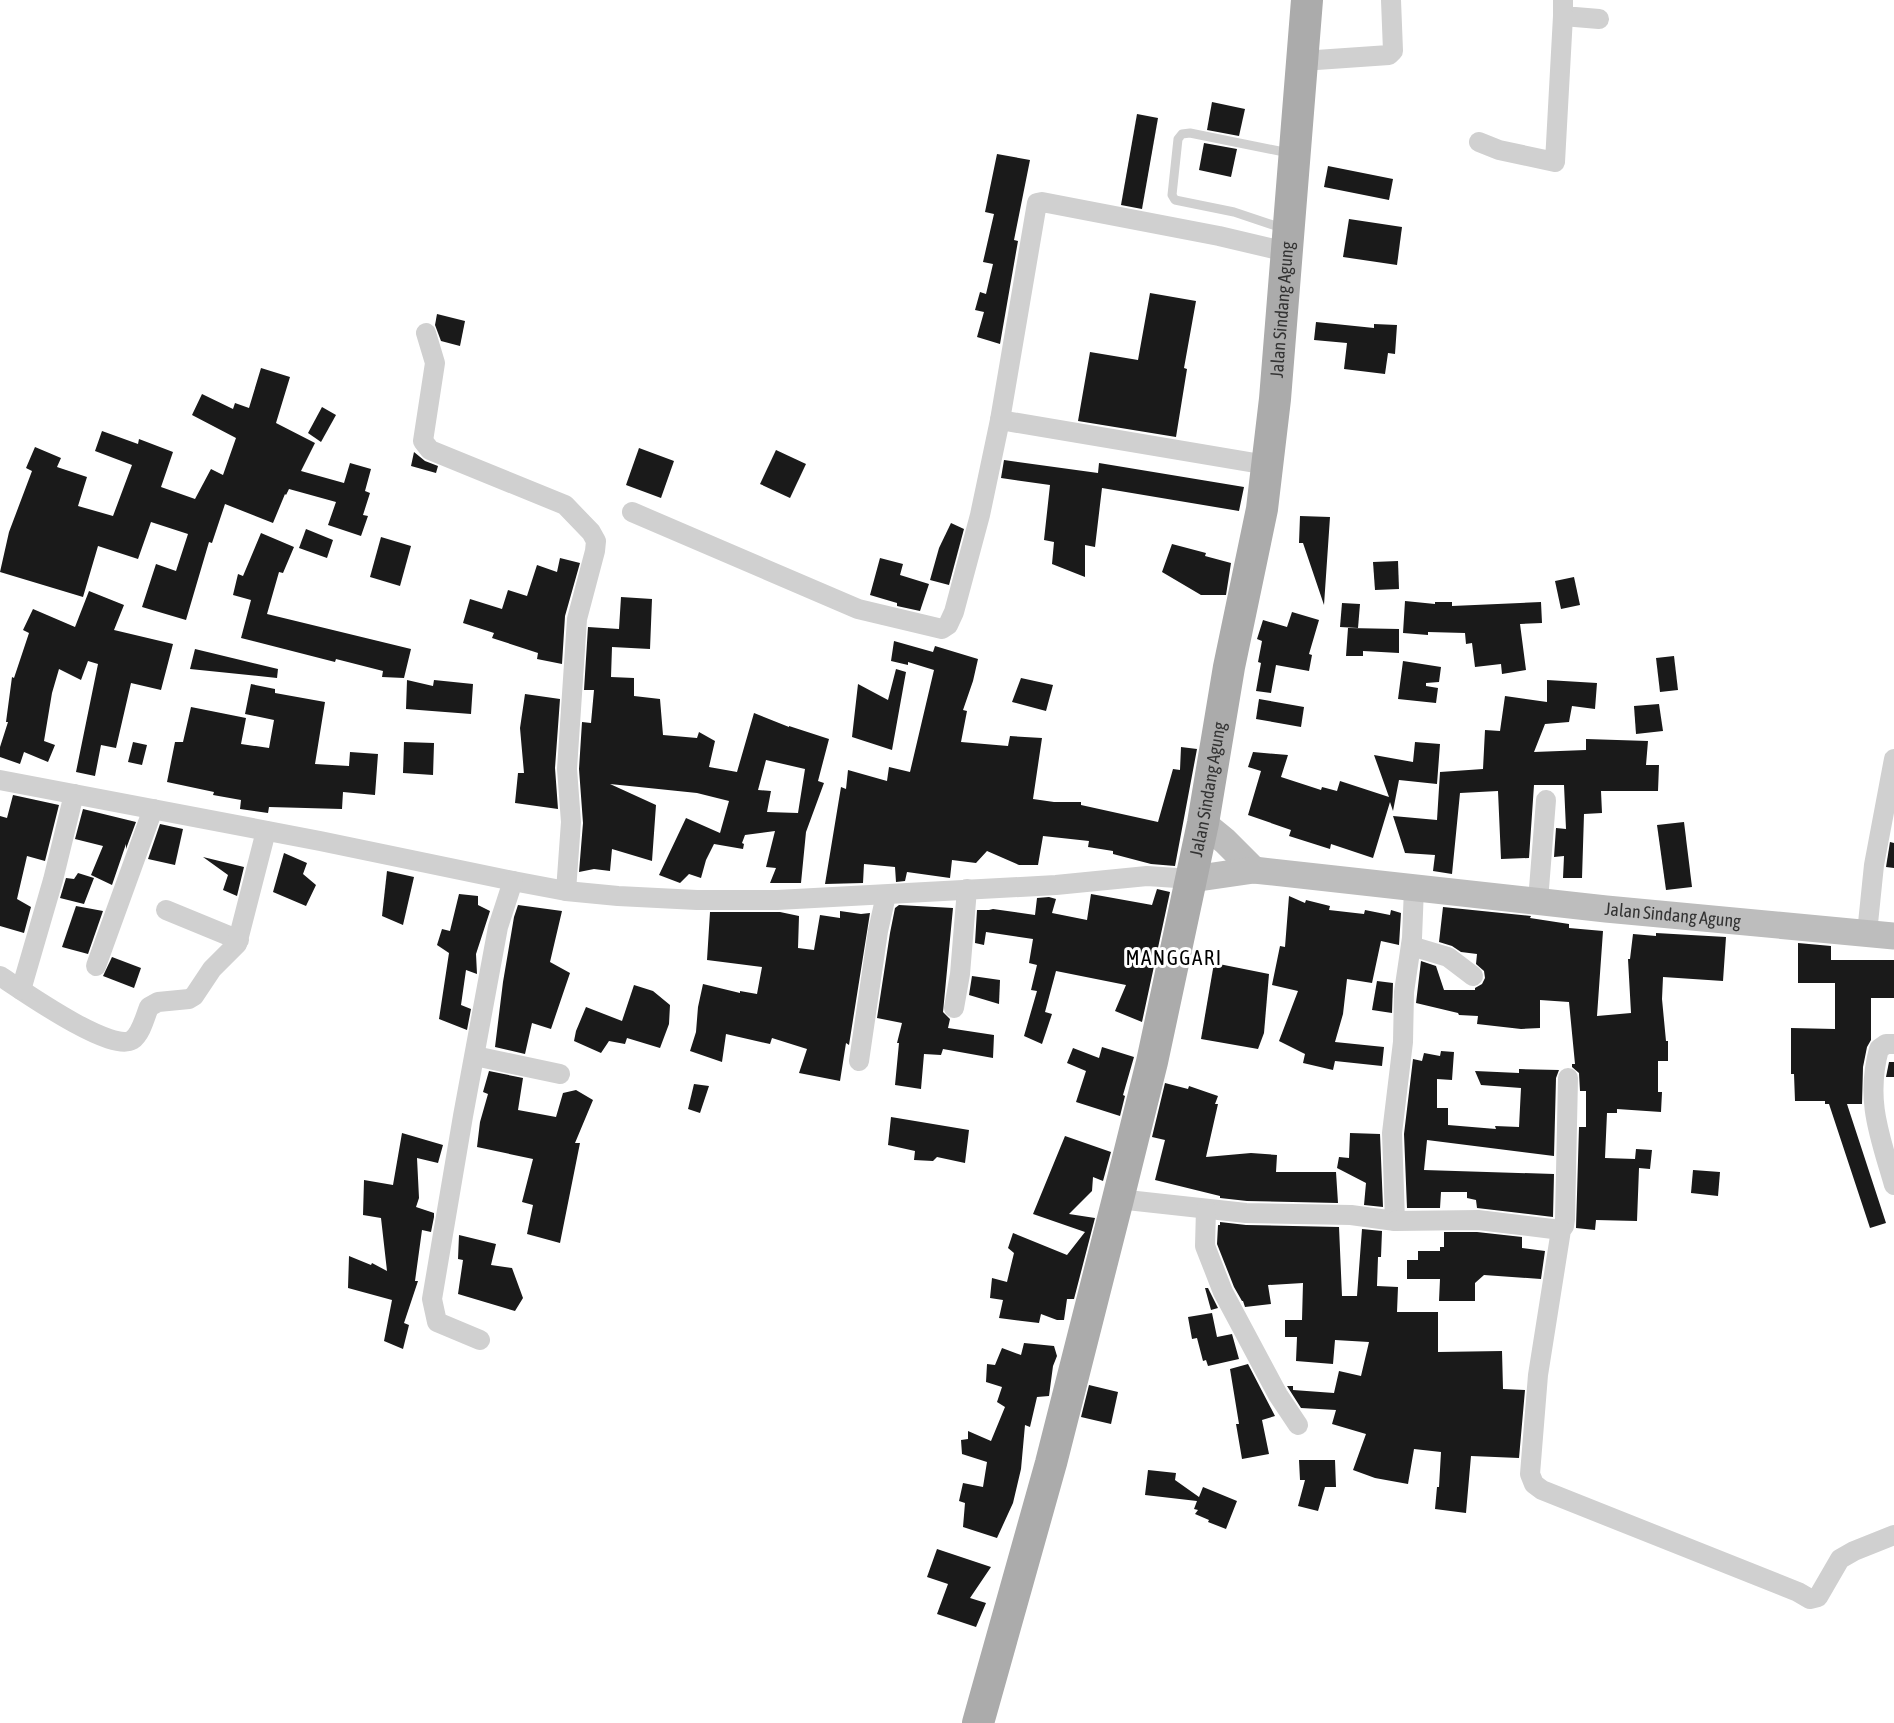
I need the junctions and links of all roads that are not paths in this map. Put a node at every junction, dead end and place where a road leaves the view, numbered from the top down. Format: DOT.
graph roads {
  1 [pos="1306,0"];
  2 [pos="1391,0"];
  3 [pos="1563,8"];
  4 [pos="1599,19"];
  5 [pos="1302,61"];
  6 [pos="1479,142"];
  7 [pos="1294,154"];
  8 [pos="1288,241"];
  9 [pos="426,333"];
  10 [pos="1000,420"];
  11 [pos="1267,465"];
  12 [pos="632,512"];
  13 [pos="1894,759"];
  14 [pos="0,780"];
  15 [pos="1892,783"];
  16 [pos="75,794"];
  17 [pos="1546,800"];
  18 [pos="153,809"];
  19 [pos="1203,823"];
  20 [pos="266,831"];
  21 [pos="1887,832"];
  22 [pos="1254,870"];
  23 [pos="1192,879"];
  24 [pos="513,882"];
  25 [pos="1414,888"];
  26 [pos="967,890"];
  27 [pos="566,891"];
  28 [pos="886,895"];
  29 [pos="1538,901"];
  30 [pos="166,910"];
  31 [pos="1867,933"];
  32 [pos="1894,936"];
  33 [pos="239,940"];
  34 [pos="1411,946"];
  35 [pos="96,966"];
  36 [pos="0,975"];
  37 [pos="1473,976"];
  38 [pos="21,990"];
  39 [pos="954,1008"];
  40 [pos="1894,1044"];
  41 [pos="474,1056"];
  42 [pos="859,1061"];
  43 [pos="560,1074"];
  44 [pos="1568,1078"];
  45 [pos="1890,1158"];
  46 [pos="1894,1185"];
  47 [pos="1118,1199"];
  48 [pos="1206,1209"];
  49 [pos="1395,1221"];
  50 [pos="1561,1230"];
  51 [pos="480,1340"];
  52 [pos="1298,1425"];
  53 [pos="1894,1535"];
  54 [pos="978,1723"];
  1 -- 5 [label="main road, Jalan Sindang Agung"];
  2 -- 5 [label="street"];
  3 -- 4 [label="street"];
  3 -- 6 [label="street"];
  5 -- 7 [label="main road, Jalan Sindang Agung"];
  7 -- 8 [label="main road, Jalan Sindang Agung"];
  7 -- 8 [label="lane"];
  8 -- 10 [label="street"];
  8 -- 11 [label="main road, Jalan Sindang Agung"];
  9 -- 27 [label="street"];
  10 -- 11 [label="street"];
  10 -- 12 [label="street"];
  11 -- 19 [label="main road, Jalan Sindang Agung"];
  13 -- 15 [label="street"];
  14 -- 16 [label="street"];
  15 -- 21 [label="street"];
  16 -- 18 [label="street"];
  16 -- 38 [label="street"];
  17 -- 29 [label="street"];
  18 -- 20 [label="street"];
  18 -- 35 [label="street"];
  19 -- 22 [label="main road"];
  19 -- 23 [label="main road, Jalan Sindang Agung"];
  20 -- 24 [label="street"];
  20 -- 33 [label="street"];
  21 -- 31 [label="street"];
  22 -- 23 [label="main road, Jalan Sindang Agung"];
  22 -- 25 [label="main road, Jalan Sindang Agung"];
  23 -- 26 [label="street"];
  23 -- 47 [label="main road"];
  24 -- 27 [label="street"];
  24 -- 41 [label="street"];
  25 -- 29 [label="main road, Jalan Sindang Agung"];
  25 -- 34 [label="street"];
  26 -- 28 [label="street"];
  26 -- 39 [label="street"];
  27 -- 28 [label="street"];
  28 -- 42 [label="street"];
  29 -- 31 [label="main road, Jalan Sindang Agung"];
  30 -- 33 [label="street"];
  31 -- 32 [label="main road, Jalan Sindang Agung"];
  33 -- 38 [label="street"];
  34 -- 37 [label="street"];
  34 -- 49 [label="street"];
  36 -- 38 [label="street"];
  40 -- 45 [label="street"];
  41 -- 43 [label="street"];
  41 -- 51 [label="street"];
  44 -- 50 [label="street"];
  45 -- 46 [label="street"];
  47 -- 48 [label="street"];
  47 -- 54 [label="main road"];
  48 -- 49 [label="street"];
  48 -- 52 [label="street"];
  49 -- 50 [label="street"];
  50 -- 53 [label="street"];
}
